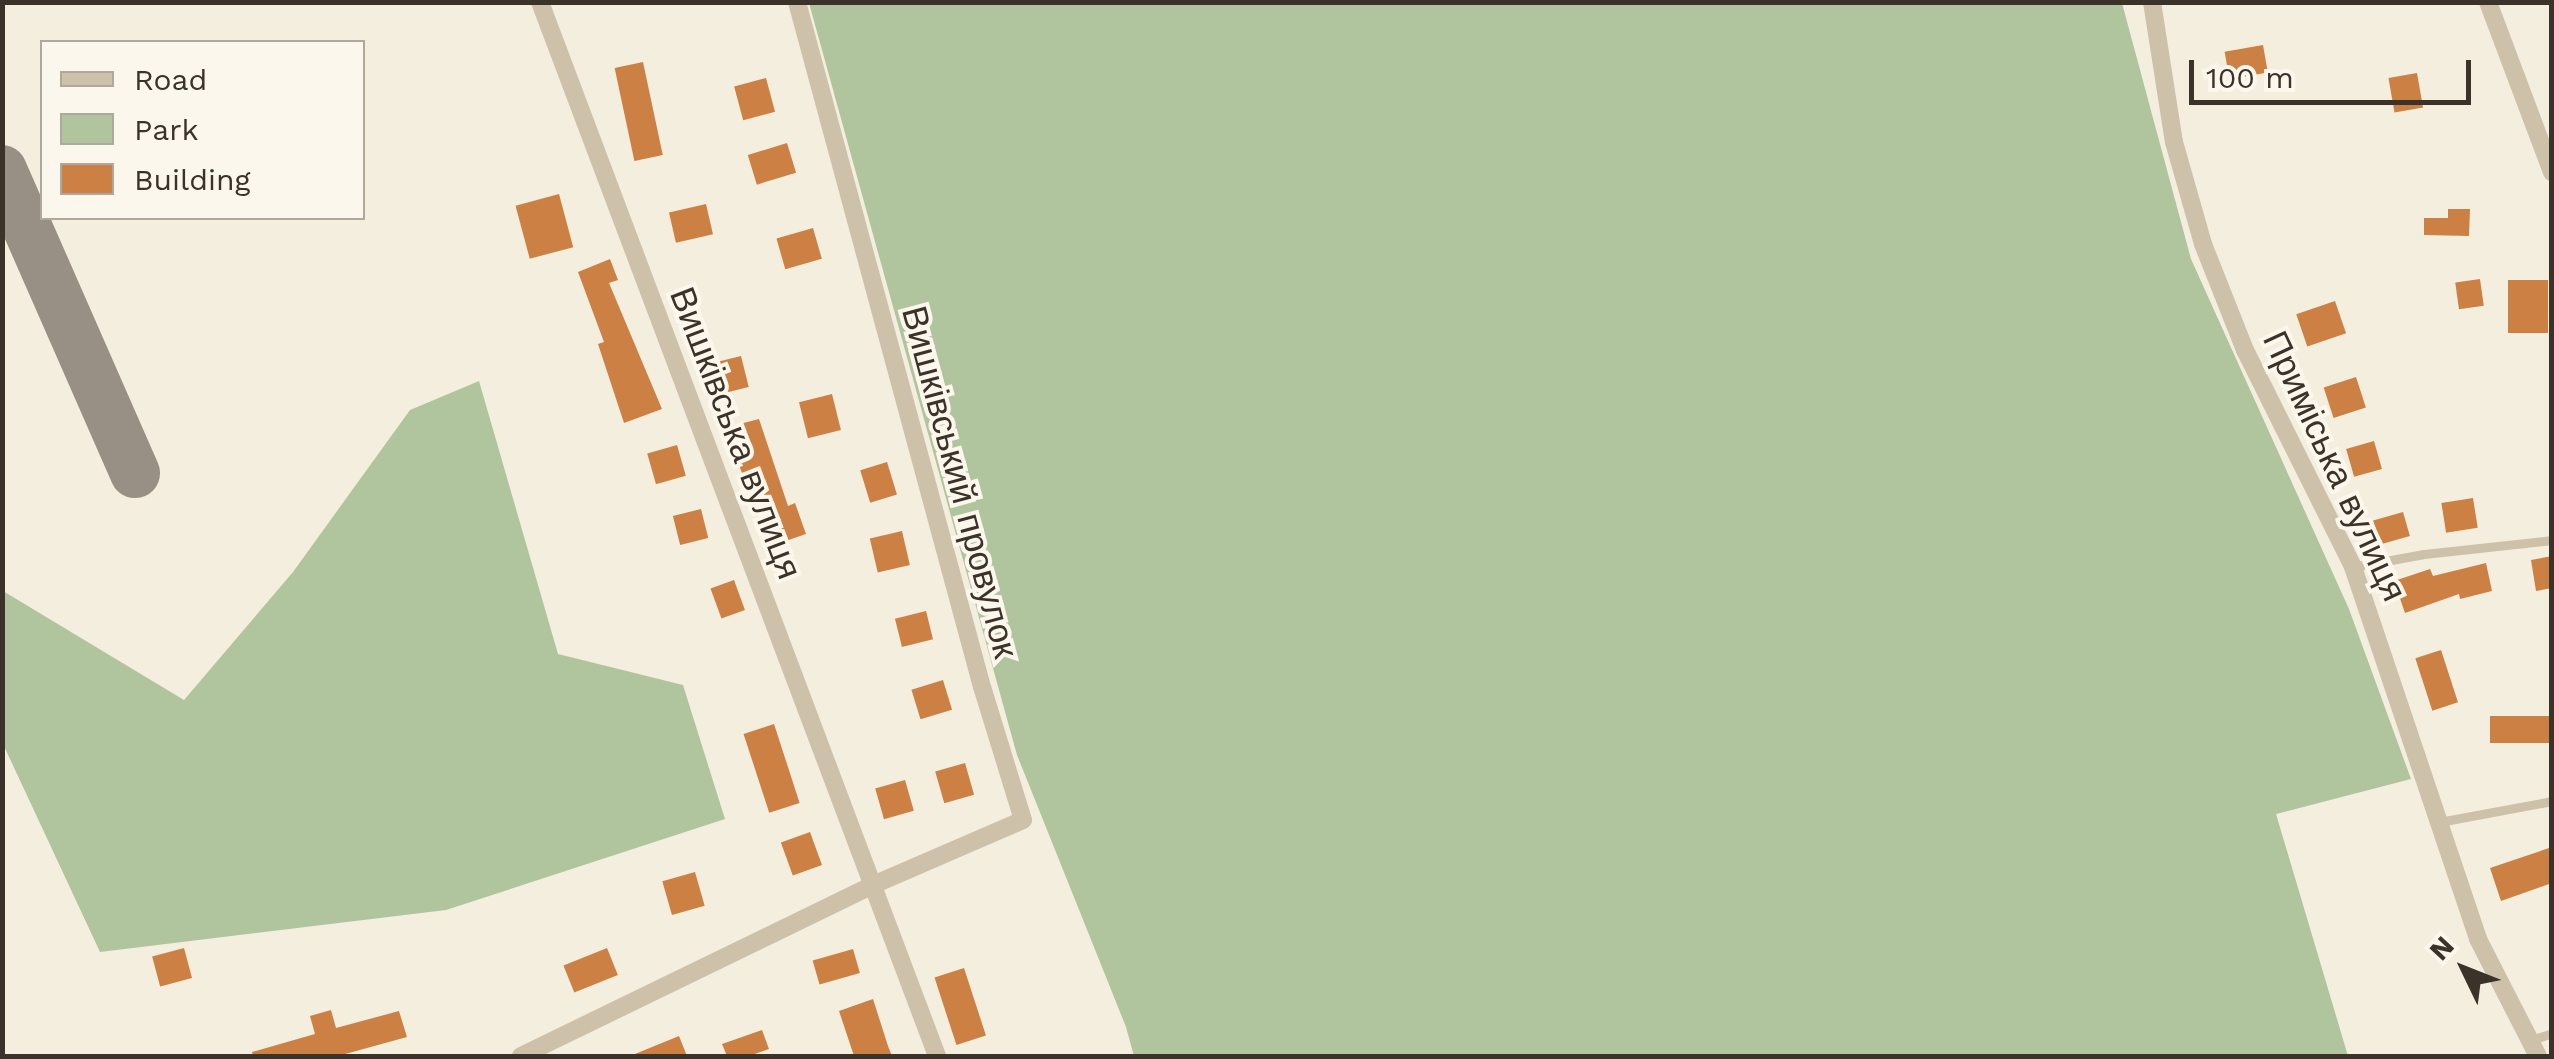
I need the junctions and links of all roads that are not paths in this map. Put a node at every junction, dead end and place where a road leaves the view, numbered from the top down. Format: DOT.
graph roads {
  1 [pos="540,2"];
  2 [pos="797,2"];
  3 [pos="2152,2"];
  4 [pos="2488,2"];
  5 [pos="2552,172"];
  6 [pos="2552,540"];
  7 [pos="2353,567"];
  8 [pos="2552,801"];
  9 [pos="2439,822"];
  10 [pos="873,886"];
  11 [pos="2552,1033"];
  12 [pos="2534,1048"];
  13 [pos="521,1056"];
  14 [pos="936,1056"];
  1 -- 10 [label="street, Вишківська вулиця"];
  2 -- 10 [label="street, Вишківський провулок"];
  3 -- 7 [label="street, Приміська вулиця"];
  4 -- 5 [label="street"];
  6 -- 7 [label="lane"];
  7 -- 9 [label="street, Приміська вулиця"];
  8 -- 9 [label="lane"];
  9 -- 12 [label="street, Приміська вулиця"];
  10 -- 13 [label="street"];
  10 -- 14 [label="street, Вишківська вулиця"];
  11 -- 12 [label="lane"];
}
